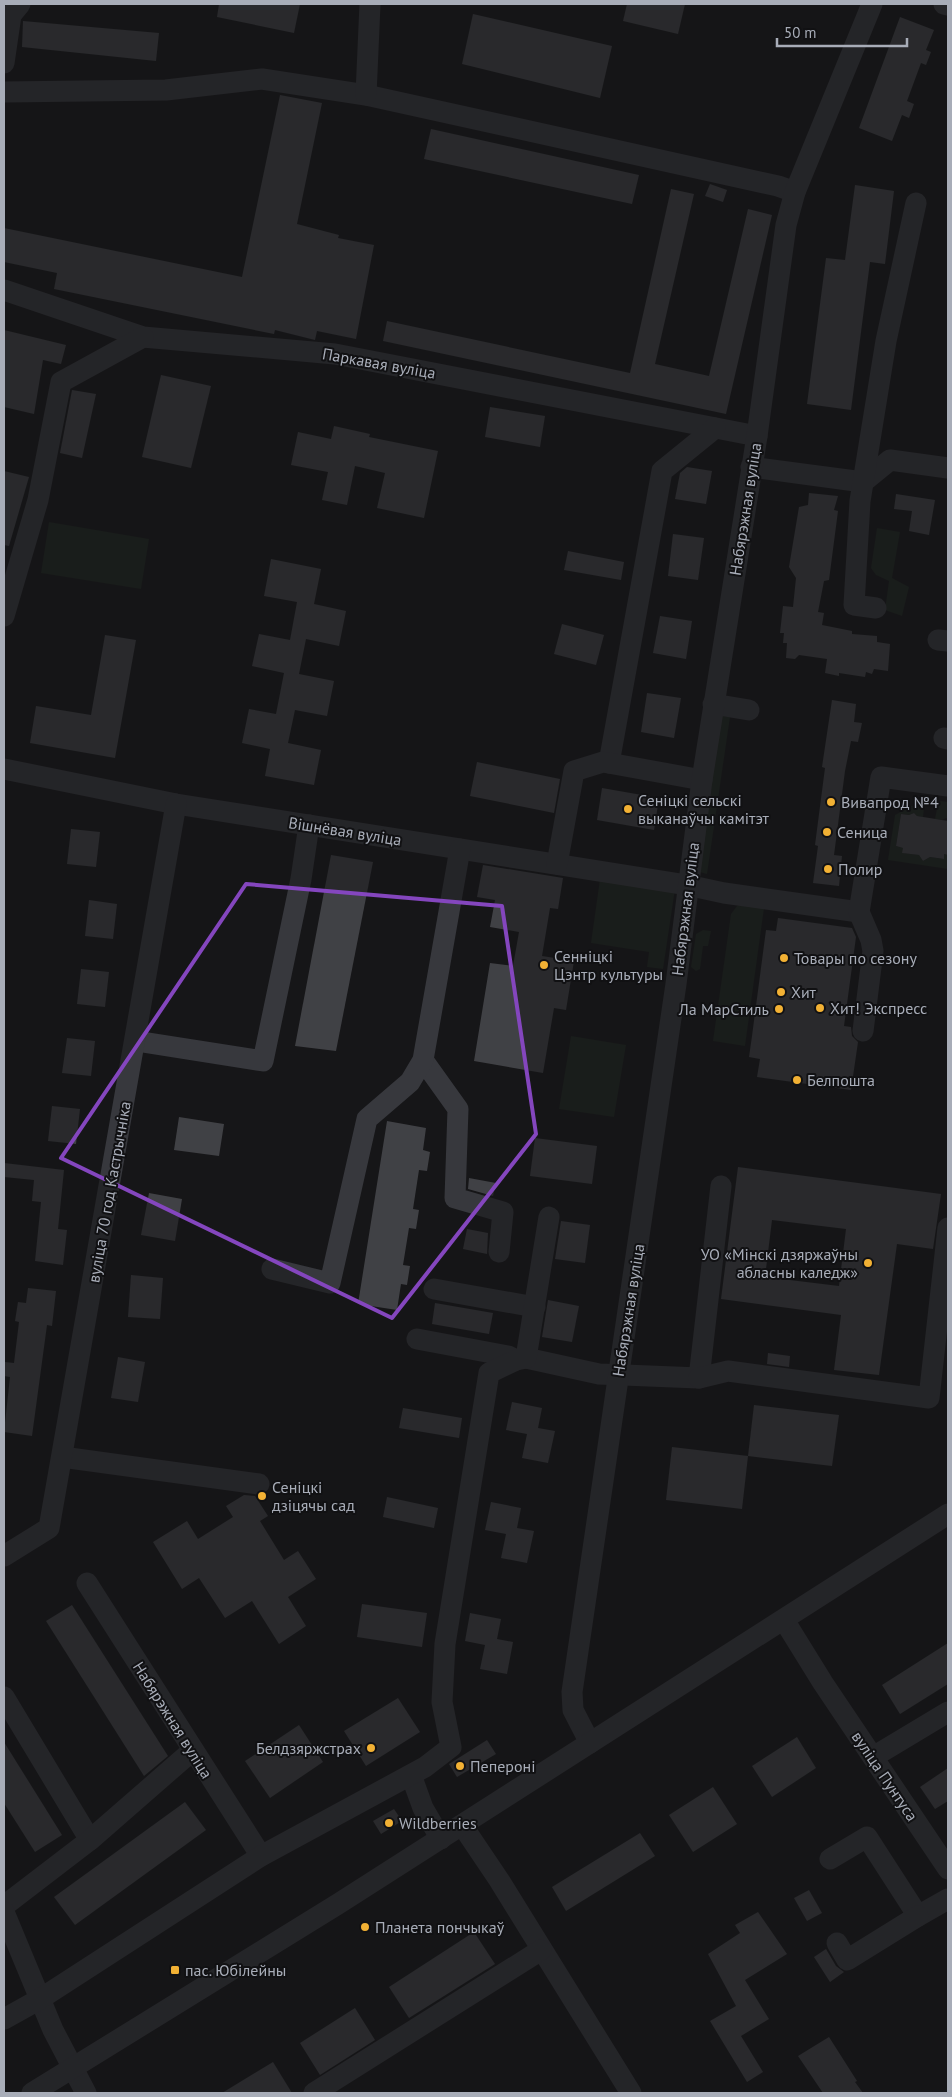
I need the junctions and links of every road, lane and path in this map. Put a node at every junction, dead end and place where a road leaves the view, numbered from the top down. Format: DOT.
graph roads {
  1 [pos="20,4"];
  2 [pos="370,4"];
  3 [pos="872,4"];
  4 [pos="944,4"];
  5 [pos="948,5"];
  6 [pos="4,63"];
  7 [pos="4,92"];
  8 [pos="366,96"];
  9 [pos="795,192"];
  10 [pos="916,203"];
  11 [pos="4,290"];
  12 [pos="143,337"];
  13 [pos="715,428"];
  14 [pos="757,436"];
  15 [pos="751,467"];
  16 [pos="948,468"];
  17 [pos="863,482"];
  18 [pos="876,608"];
  19 [pos="4,616"];
  20 [pos="713,704"];
  21 [pos="749,710"];
  22 [pos="609,764"];
  23 [pos="4,769"];
  24 [pos="702,780"];
  25 [pos="948,786"];
  26 [pos="176,804"];
  27 [pos="310,825"];
  28 [pos="460,849"];
  29 [pos="557,864"];
  30 [pos="687,885"];
  31 [pos="859,912"];
  32 [pos="863,1031"];
  33 [pos="136,1041"];
  34 [pos="423,1060"];
  35 [pos="721,1186"];
  36 [pos="550,1217"];
  37 [pos="948,1228"];
  38 [pos="500,1252"];
  39 [pos="272,1270"];
  40 [pos="434,1289"];
  41 [pos="535,1307"];
  42 [pos="417,1339"];
  43 [pos="521,1359"];
  44 [pos="618,1375"];
  45 [pos="699,1378"];
  46 [pos="62,1456"];
  47 [pos="259,1484"];
  48 [pos="948,1514"];
  49 [pos="4,1556"];
  50 [pos="87,1583"];
  51 [pos="784,1620"];
  52 [pos="4,1697"];
  53 [pos="948,1712"];
  54 [pos="590,1742"];
  55 [pos="192,1751"];
  56 [pos="873,1757"];
  57 [pos="411,1774"];
  58 [pos="462,1825"];
  59 [pos="441,1839"];
  60 [pos="90,1840"];
  61 [pos="261,1856"];
  62 [pos="830,1859"];
  63 [pos="948,1869"];
  64 [pos="948,1900"];
  65 [pos="4,1906"];
  66 [pos="4,1912"];
  67 [pos="918,1916"];
  68 [pos="837,1943"];
  69 [pos="541,1950"];
  70 [pos="40,1998"];
  71 [pos="4,2019"];
  72 [pos="73,2067"];
  73 [pos="32,2093"];
  74 [pos="86,2093"];
  75 [pos="314,2093"];
  76 [pos="630,2093"];
  1 -- 6 [label="street"];
  2 -- 8 [label="street"];
  3 -- 9 [label="street, Набярэжная вуліца"];
  4 -- 5 [label="street"];
  7 -- 8 [label="street"];
  8 -- 9 [label="street"];
  9 -- 14 [label="street, Набярэжная вуліца"];
  10 -- 17 [label="street"];
  11 -- 12 [label="street, Паркавая вуліца"];
  12 -- 13 [label="street, Паркавая вуліца"];
  12 -- 19 [label="street"];
  13 -- 14 [label="street, Паркавая вуліца"];
  13 -- 22 [label="street"];
  14 -- 15 [label="street, Набярэжная вуліца"];
  15 -- 17 [label="street"];
  15 -- 20 [label="street, Набярэжная вуліца"];
  16 -- 17 [label="street"];
  17 -- 18 [label="street"];
  20 -- 21 [label="street"];
  20 -- 24 [label="street, Набярэжная вуліца"];
  22 -- 24 [label="street"];
  22 -- 29 [label="street"];
  23 -- 26 [label="street, Вішнёвая вуліца"];
  24 -- 30 [label="street, Набярэжная вуліца"];
  25 -- 31 [label="street"];
  26 -- 27 [label="street, Вішнёвая вуліца"];
  26 -- 33 [label="street, вуліца 70 год Кастрычніка"];
  27 -- 28 [label="street, Вішнёвая вуліца"];
  27 -- 33 [label="street"];
  28 -- 29 [label="street, Вішнёвая вуліца"];
  28 -- 34 [label="street"];
  29 -- 30 [label="street, Вішнёвая вуліца"];
  30 -- 31 [label="street, Вішнёвая вуліца"];
  30 -- 44 [label="street, Набярэжная вуліца"];
  31 -- 32 [label="street"];
  33 -- 46 [label="street, вуліца 70 год Кастрычніка"];
  34 -- 38 [label="street"];
  34 -- 39 [label="street"];
  35 -- 45 [label="street"];
  36 -- 41 [label="street"];
  37 -- 45 [label="street"];
  40 -- 41 [label="street"];
  41 -- 43 [label="street"];
  42 -- 43 [label="street"];
  43 -- 44 [label="street"];
  43 -- 57 [label="street"];
  44 -- 45 [label="street"];
  44 -- 54 [label="street, Набярэжная вуліца"];
  46 -- 47 [label="street"];
  46 -- 49 [label="street, вуліца 70 год Кастрычніка"];
  48 -- 51 [label="street"];
  50 -- 55 [label="street, Набярэжная вуліца"];
  51 -- 54 [label="street"];
  51 -- 56 [label="street, вуліца Пунтуса"];
  52 -- 60 [label="street"];
  53 -- 56 [label="street"];
  54 -- 58 [label="street"];
  55 -- 60 [label="street"];
  55 -- 61 [label="street, Набярэжная вуліца"];
  56 -- 63 [label="street, вуліца Пунтуса"];
  57 -- 59 [label="street"];
  57 -- 61 [label="street"];
  58 -- 59 [label="street"];
  58 -- 69 [label="street"];
  59 -- 72 [label="street"];
  60 -- 65 [label="street"];
  61 -- 70 [label="street"];
  62 -- 67 [label="street"];
  64 -- 67 [label="street"];
  66 -- 70 [label="street"];
  67 -- 68 [label="street"];
  69 -- 75 [label="street"];
  69 -- 76 [label="street"];
  70 -- 71 [label="street"];
  70 -- 72 [label="street"];
  72 -- 73 [label="street"];
  72 -- 74 [label="street"];
}
